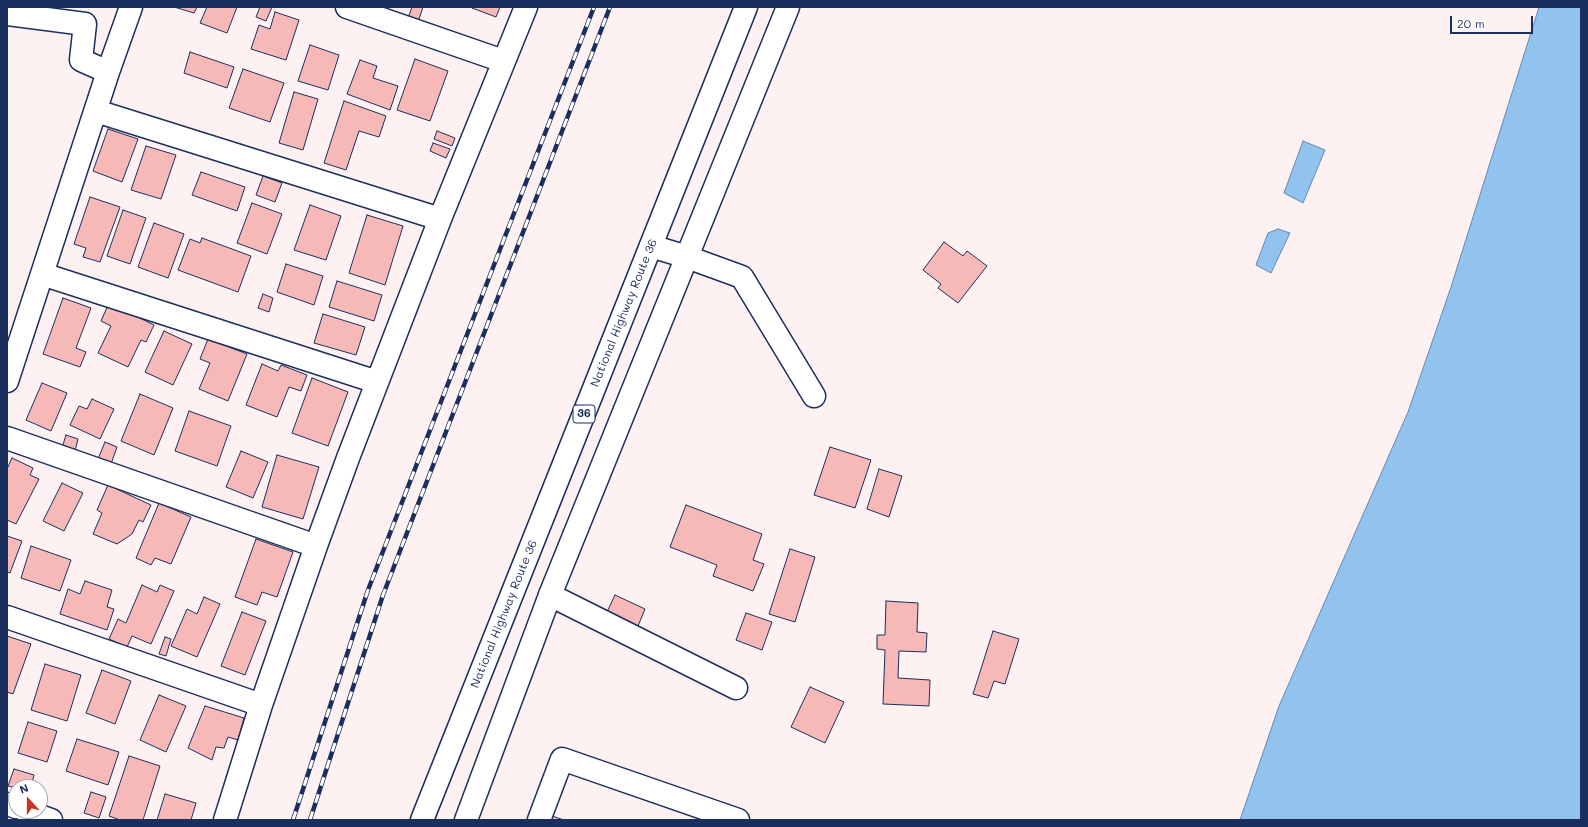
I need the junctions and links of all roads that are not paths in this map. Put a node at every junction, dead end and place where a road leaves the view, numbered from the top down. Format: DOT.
graph roads {
  1 [pos="131,7"];
  2 [pos="347,7"];
  3 [pos="526,7"];
  4 [pos="746,7"];
  5 [pos="788,7"];
  6 [pos="8,14"];
  7 [pos="503,61"];
  8 [pos="108,72"];
  9 [pos="96,111"];
  10 [pos="440,219"];
  11 [pos="651,246"];
  12 [pos="687,257"];
  13 [pos="42,274"];
  14 [pos="7,381"];
  15 [pos="377,382"];
  16 [pos="814,396"];
  17 [pos="7,438"];
  18 [pos="316,546"];
  19 [pos="550,595"];
  20 [pos="7,617"];
  21 [pos="736,688"];
  22 [pos="261,705"];
  23 [pos="225,820"];
  24 [pos="422,820"];
  25 [pos="466,820"];
  26 [pos="539,820"];
  27 [pos="738,820"];
  1 -- 8 [label="main road"];
  2 -- 7 [label="main road"];
  3 -- 7 [label="main road"];
  4 -- 11 [label="main road, National Highway Route 36 / 36"];
  5 -- 12 [label="main road"];
  6 -- 8 [label="main road"];
  7 -- 10 [label="main road"];
  8 -- 9 [label="main road"];
  9 -- 10 [label="main road"];
  9 -- 13 [label="main road"];
  10 -- 15 [label="main road"];
  11 -- 12 [label="main road"];
  11 -- 24 [label="main road, National Highway Route 36 / 36"];
  12 -- 16 [label="main road"];
  12 -- 19 [label="main road"];
  13 -- 14 [label="main road"];
  13 -- 15 [label="main road"];
  15 -- 18 [label="main road"];
  17 -- 18 [label="main road"];
  18 -- 22 [label="main road"];
  19 -- 21 [label="main road"];
  19 -- 25 [label="main road"];
  20 -- 22 [label="main road"];
  22 -- 23 [label="main road"];
  26 -- 27 [label="main road"];
}
